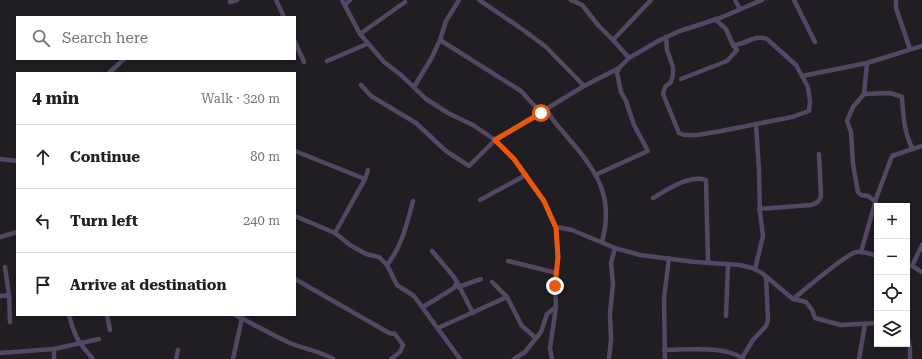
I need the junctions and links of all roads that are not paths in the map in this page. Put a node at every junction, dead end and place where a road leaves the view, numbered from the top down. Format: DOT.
graph roads {
  1 [pos="237,0"];
  2 [pos="276,0"];
  3 [pos="350,0"];
  4 [pos="459,0"];
  5 [pos="479,0"];
  6 [pos="570,0"];
  7 [pos="651,0"];
  8 [pos="735,0"];
  9 [pos="762,0"];
  10 [pos="794,0"];
  11 [pos="896,0"];
  12 [pos="580,1"];
  13 [pos="230,2"];
  14 [pos="343,2"];
  15 [pos="405,2"];
  16 [pos="740,9"];
  17 [pos="284,16"];
  18 [pos="715,19"];
  19 [pos="360,34"];
  20 [pos="666,37"];
  21 [pos="440,40"];
  22 [pos="614,40"];
  23 [pos="815,42"];
  24 [pos="296,44"];
  25 [pos="368,44"];
  26 [pos="733,45"];
  27 [pos="922,46"];
  28 [pos="910,49"];
  29 [pos="629,58"];
  30 [pos="123,60"];
  31 [pos="327,61"];
  32 [pos="304,62"];
  33 [pos="867,63"];
  34 [pos="619,68"];
  35 [pos="112,72"];
  36 [pos="802,76"];
  37 [pos="681,79"];
  38 [pos="360,85"];
  39 [pos="584,86"];
  40 [pos="414,87"];
  41 [pos="864,94"];
  42 [pos="547,110"];
  43 [pos="541,113"];
  44 [pos="756,124"];
  45 [pos="495,140"];
  46 [pos="909,142"];
  47 [pos="922,146"];
  48 [pos="913,149"];
  49 [pos="296,151"];
  50 [pos="901,152"];
  51 [pos="818,154"];
  52 [pos="0,159"];
  53 [pos="16,161"];
  54 [pos="368,170"];
  55 [pos="526,175"];
  56 [pos="595,175"];
  57 [pos="365,179"];
  58 [pos="653,198"];
  59 [pos="480,200"];
  60 [pos="413,201"];
  61 [pos="876,202"];
  62 [pos="760,209"];
  63 [pos="296,216"];
  64 [pos="556,228"];
  65 [pos="16,232"];
  66 [pos="335,233"];
  67 [pos="0,237"];
  68 [pos="602,242"];
  69 [pos="922,245"];
  70 [pos="615,248"];
  71 [pos="432,251"];
  72 [pos="861,252"];
  73 [pos="874,255"];
  74 [pos="669,258"];
  75 [pos="508,261"];
  76 [pos="708,262"];
  77 [pos="728,264"];
  78 [pos="387,265"];
  79 [pos="910,265"];
  80 [pos="5,268"];
  81 [pos="755,270"];
  82 [pos="922,272"];
  83 [pos="557,273"];
  84 [pos="766,277"];
  85 [pos="481,279"];
  86 [pos="296,280"];
  87 [pos="492,282"];
  88 [pos="457,285"];
  89 [pos="9,295"];
  90 [pos="0,296"];
  91 [pos="507,297"];
  92 [pos="793,299"];
  93 [pos="556,307"];
  94 [pos="423,308"];
  95 [pos="473,313"];
  96 [pos="70,316"];
  97 [pos="107,316"];
  98 [pos="237,316"];
  99 [pos="726,316"];
  100 [pos="242,318"];
  101 [pos="10,322"];
  102 [pos="874,323"];
  103 [pos="865,324"];
  104 [pos="438,328"];
  105 [pos="110,330"];
  106 [pos="536,338"];
  107 [pos="99,339"];
  108 [pos="80,343"];
  109 [pos="910,347"];
  110 [pos="54,349"];
  111 [pos="178,350"];
  112 [pos="664,350"];
  113 [pos="0,353"];
  114 [pos="743,358"];
  115 [pos="859,358"];
  116 [pos="54,359"];
  117 [pos="93,359"];
  118 [pos="176,359"];
  119 [pos="233,359"];
  120 [pos="334,359"];
  121 [pos="391,359"];
  122 [pos="460,359"];
  123 [pos="514,359"];
  124 [pos="552,359"];
  125 [pos="609,359"];
  126 [pos="665,359"];
  127 [pos="854,359"];
  128 [pos="910,359"];
  1 -- 13 [label="street"];
  2 -- 17 [label="street"];
  3 -- 14 [label="street"];
  4 -- 21 [label="street"];
  5 -- 39 [label="street"];
  6 -- 12 [label="street"];
  7 -- 22 [label="street"];
  8 -- 16 [label="street"];
  9 -- 16 [label="street"];
  10 -- 23 [label="street"];
  11 -- 28 [label="street"];
  12 -- 22 [label="street"];
  14 -- 19 [label="street"];
  15 -- 19 [label="street"];
  16 -- 18 [label="street"];
  18 -- 20 [label="street"];
  18 -- 26 [label="street"];
  19 -- 25 [label="street"];
  20 -- 29 [label="street"];
  20 -- 44 [label="street"];
  21 -- 40 [label="street"];
  21 -- 43 [label="street"];
  22 -- 29 [label="street"];
  24 -- 32 [label="street"];
  25 -- 31 [label="street"];
  25 -- 40 [label="street"];
  26 -- 36 [label="street"];
  26 -- 37 [label="street"];
  27 -- 28 [label="street"];
  28 -- 33 [label="street"];
  29 -- 34 [label="street"];
  30 -- 35 [label="street"];
  33 -- 36 [label="street"];
  33 -- 41 [label="street"];
  34 -- 39 [label="street"];
  34 -- 56 [label="street"];
  36 -- 44 [label="street"];
  38 -- 45 [label="street"];
  39 -- 42 [label="street"];
  40 -- 45 [label="street"];
  41 -- 46 [label="street"];
  41 -- 61 [label="street"];
  42 -- 43 [label="street"];
  42 -- 56 [label="street"];
  43 -- 45 [label="street"];
  44 -- 62 [label="street"];
  45 -- 55 [label="street"];
  46 -- 48 [label="street"];
  46 -- 50 [label="street"];
  47 -- 48 [label="street"];
  48 -- 50 [label="street"];
  49 -- 57 [label="street"];
  50 -- 61 [label="street"];
  51 -- 62 [label="street"];
  52 -- 53 [label="street"];
  54 -- 57 [label="street"];
  55 -- 59 [label="street"];
  55 -- 64 [label="street"];
  56 -- 68 [label="street"];
  57 -- 66 [label="street"];
  58 -- 76 [label="street"];
  60 -- 78 [label="street"];
  61 -- 72 [label="street"];
  62 -- 81 [label="street"];
  63 -- 66 [label="street"];
  64 -- 68 [label="street"];
  64 -- 83 [label="street"];
  65 -- 67 [label="street"];
  66 -- 78 [label="street"];
  68 -- 70 [label="street"];
  69 -- 79 [label="street"];
  70 -- 74 [label="street"];
  70 -- 125 [label="street"];
  71 -- 88 [label="street"];
  72 -- 73 [label="street"];
  72 -- 92 [label="street"];
  74 -- 76 [label="street"];
  74 -- 112 [label="street"];
  75 -- 83 [label="street"];
  76 -- 77 [label="street"];
  77 -- 81 [label="street"];
  77 -- 99 [label="street"];
  78 -- 94 [label="street"];
  79 -- 82 [label="street"];
  80 -- 89 [label="street"];
  81 -- 84 [label="street"];
  83 -- 93 [label="street"];
  84 -- 92 [label="street"];
  84 -- 114 [label="street"];
  85 -- 88 [label="street"];
  86 -- 121 [label="street"];
  87 -- 91 [label="street"];
  88 -- 94 [label="street"];
  88 -- 95 [label="street"];
  89 -- 90 [label="street"];
  89 -- 101 [label="street"];
  91 -- 95 [label="street"];
  91 -- 106 [label="street"];
  92 -- 103 [label="street"];
  93 -- 106 [label="street"];
  93 -- 124 [label="street"];
  94 -- 104 [label="street"];
  95 -- 104 [label="street"];
  96 -- 108 [label="street"];
  97 -- 105 [label="street"];
  98 -- 100 [label="street"];
  100 -- 119 [label="street"];
  100 -- 120 [label="street"];
  102 -- 103 [label="street"];
  103 -- 115 [label="street"];
  104 -- 122 [label="street"];
  106 -- 123 [label="street"];
  107 -- 108 [label="street"];
  108 -- 110 [label="street"];
  108 -- 117 [label="street"];
  109 -- 128 [label="street"];
  110 -- 113 [label="street"];
  110 -- 116 [label="street"];
  111 -- 118 [label="street"];
  112 -- 114 [label="street"];
  112 -- 126 [label="street"];
  115 -- 127 [label="street"];
}
